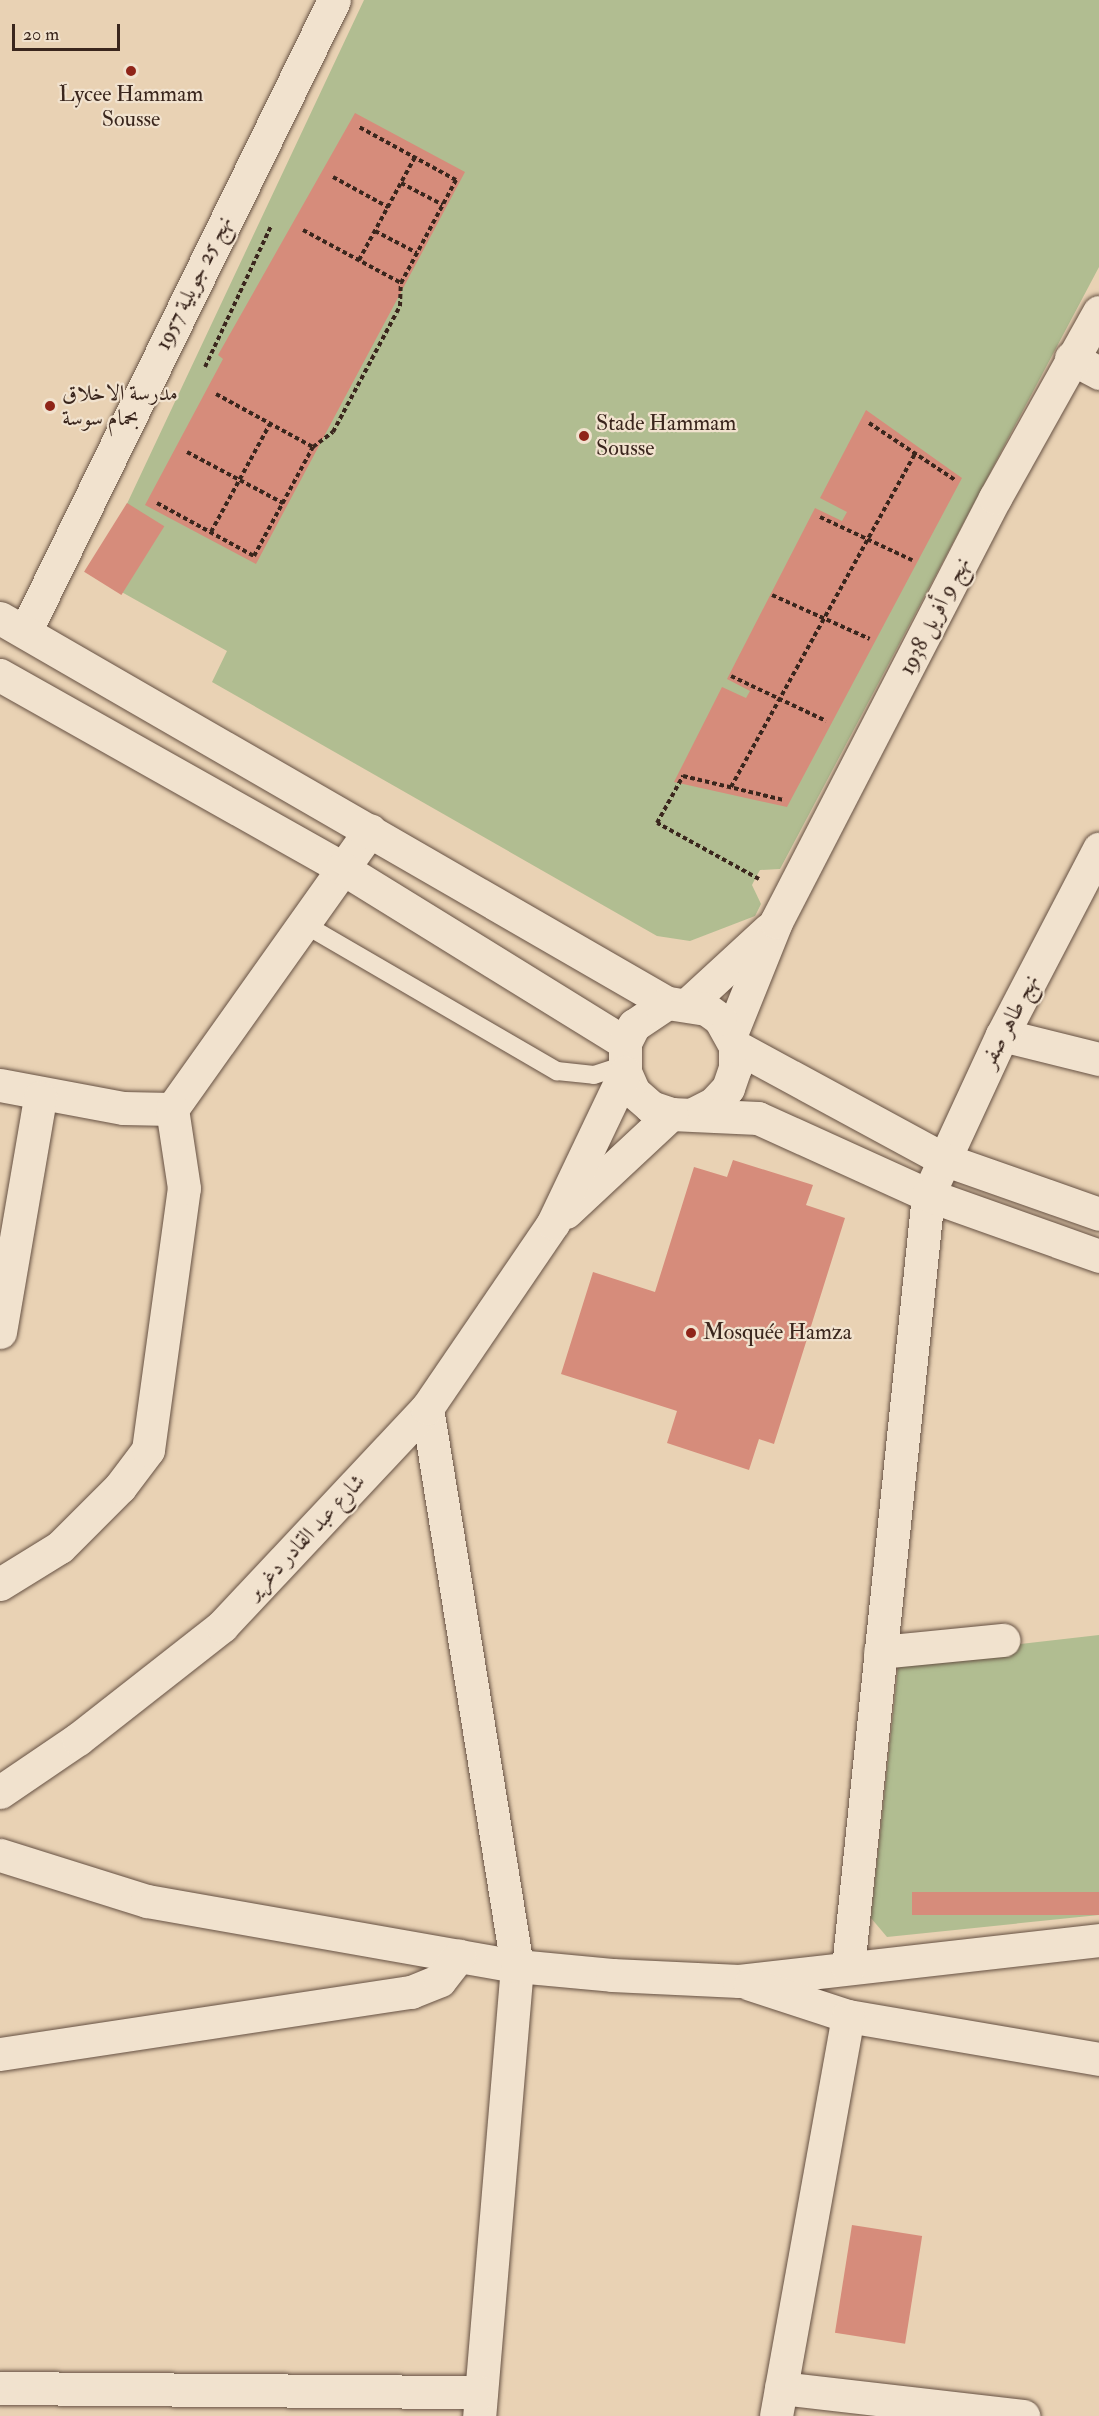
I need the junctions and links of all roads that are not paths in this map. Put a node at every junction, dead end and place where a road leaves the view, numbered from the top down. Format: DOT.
graph roads {
  1 [pos="334,0"];
  2 [pos="1099,312"];
  3 [pos="1071,357"];
  4 [pos="1099,373"];
  5 [pos="13,625"];
  6 [pos="0,675"];
  7 [pos="370,830"];
  8 [pos="1099,849"];
  9 [pos="342,868"];
  10 [pos="783,909"];
  11 [pos="304,924"];
  12 [pos="678,1003"];
  13 [pos="1002,1035"];
  14 [pos="733,1040"];
  15 [pos="1099,1059"];
  16 [pos="625,1060"];
  17 [pos="0,1085"];
  18 [pos="40,1097"];
  19 [pos="172,1110"];
  20 [pos="682,1114"];
  21 [pos="943,1160"];
  22 [pos="928,1195"];
  23 [pos="1099,1214"];
  24 [pos="553,1223"];
  25 [pos="1099,1256"];
  26 [pos="0,1332"];
  27 [pos="427,1408"];
  28 [pos="0,1584"];
  29 [pos="1003,1640"];
  30 [pos="880,1652"];
  31 [pos="0,1792"];
  32 [pos="0,1856"];
  33 [pos="1099,1940"];
  34 [pos="459,1956"];
  35 [pos="517,1966"];
  36 [pos="848,1968"];
  37 [pos="739,1981"];
  38 [pos="848,2016"];
  39 [pos="0,2054"];
  40 [pos="1099,2059"];
  41 [pos="0,2388"];
  42 [pos="778,2402"];
  43 [pos="149,2403"];
  44 [pos="480,2404"];
  45 [pos="1023,2416"];
  1 -- 5 [label="street, نهج 25 جويلية 1957"];
  2 -- 3 [label="street, نهج 9 أفريل 1938"];
  3 -- 4 [label="street"];
  3 -- 10 [label="street, نهج 9 أفريل 1938"];
  5 -- 7 [label="street"];
  6 -- 9 [label="street"];
  7 -- 9 [label="street"];
  7 -- 12 [label="street"];
  8 -- 13 [label="street, نهج طاهر صفر"];
  9 -- 11 [label="street"];
  9 -- 16 [label="street"];
  10 -- 12 [label="street"];
  10 -- 14 [label="street"];
  11 -- 16 [label="lane"];
  11 -- 19 [label="street"];
  12 -- 14 [label="street"];
  12 -- 16 [label="street"];
  13 -- 15 [label="street"];
  13 -- 21 [label="street, نهج طاهر صفر"];
  14 -- 20 [label="street"];
  14 -- 21 [label="street"];
  16 -- 20 [label="street"];
  16 -- 24 [label="street, شارع عبد القادر دغرير"];
  17 -- 18 [label="street"];
  18 -- 19 [label="street"];
  18 -- 26 [label="street"];
  19 -- 28 [label="street"];
  20 -- 22 [label="street"];
  20 -- 24 [label="street, شارع عبد القادر دغرير"];
  21 -- 22 [label="street, نهج طاهر صفر"];
  21 -- 23 [label="street"];
  22 -- 25 [label="street"];
  22 -- 30 [label="street, نهج طاهر صفر"];
  24 -- 27 [label="street, شارع عبد القادر دغرير"];
  27 -- 31 [label="street, شارع عبد القادر دغرير"];
  27 -- 35 [label="street"];
  29 -- 30 [label="street"];
  30 -- 36 [label="street, نهج طاهر صفر"];
  32 -- 34 [label="street"];
  33 -- 36 [label="street"];
  34 -- 35 [label="street"];
  34 -- 39 [label="street"];
  35 -- 37 [label="street"];
  35 -- 44 [label="street"];
  36 -- 37 [label="street"];
  37 -- 38 [label="street"];
  38 -- 40 [label="street"];
  38 -- 42 [label="street"];
  41 -- 43 [label="street"];
  42 -- 45 [label="street"];
  43 -- 44 [label="street"];
}
